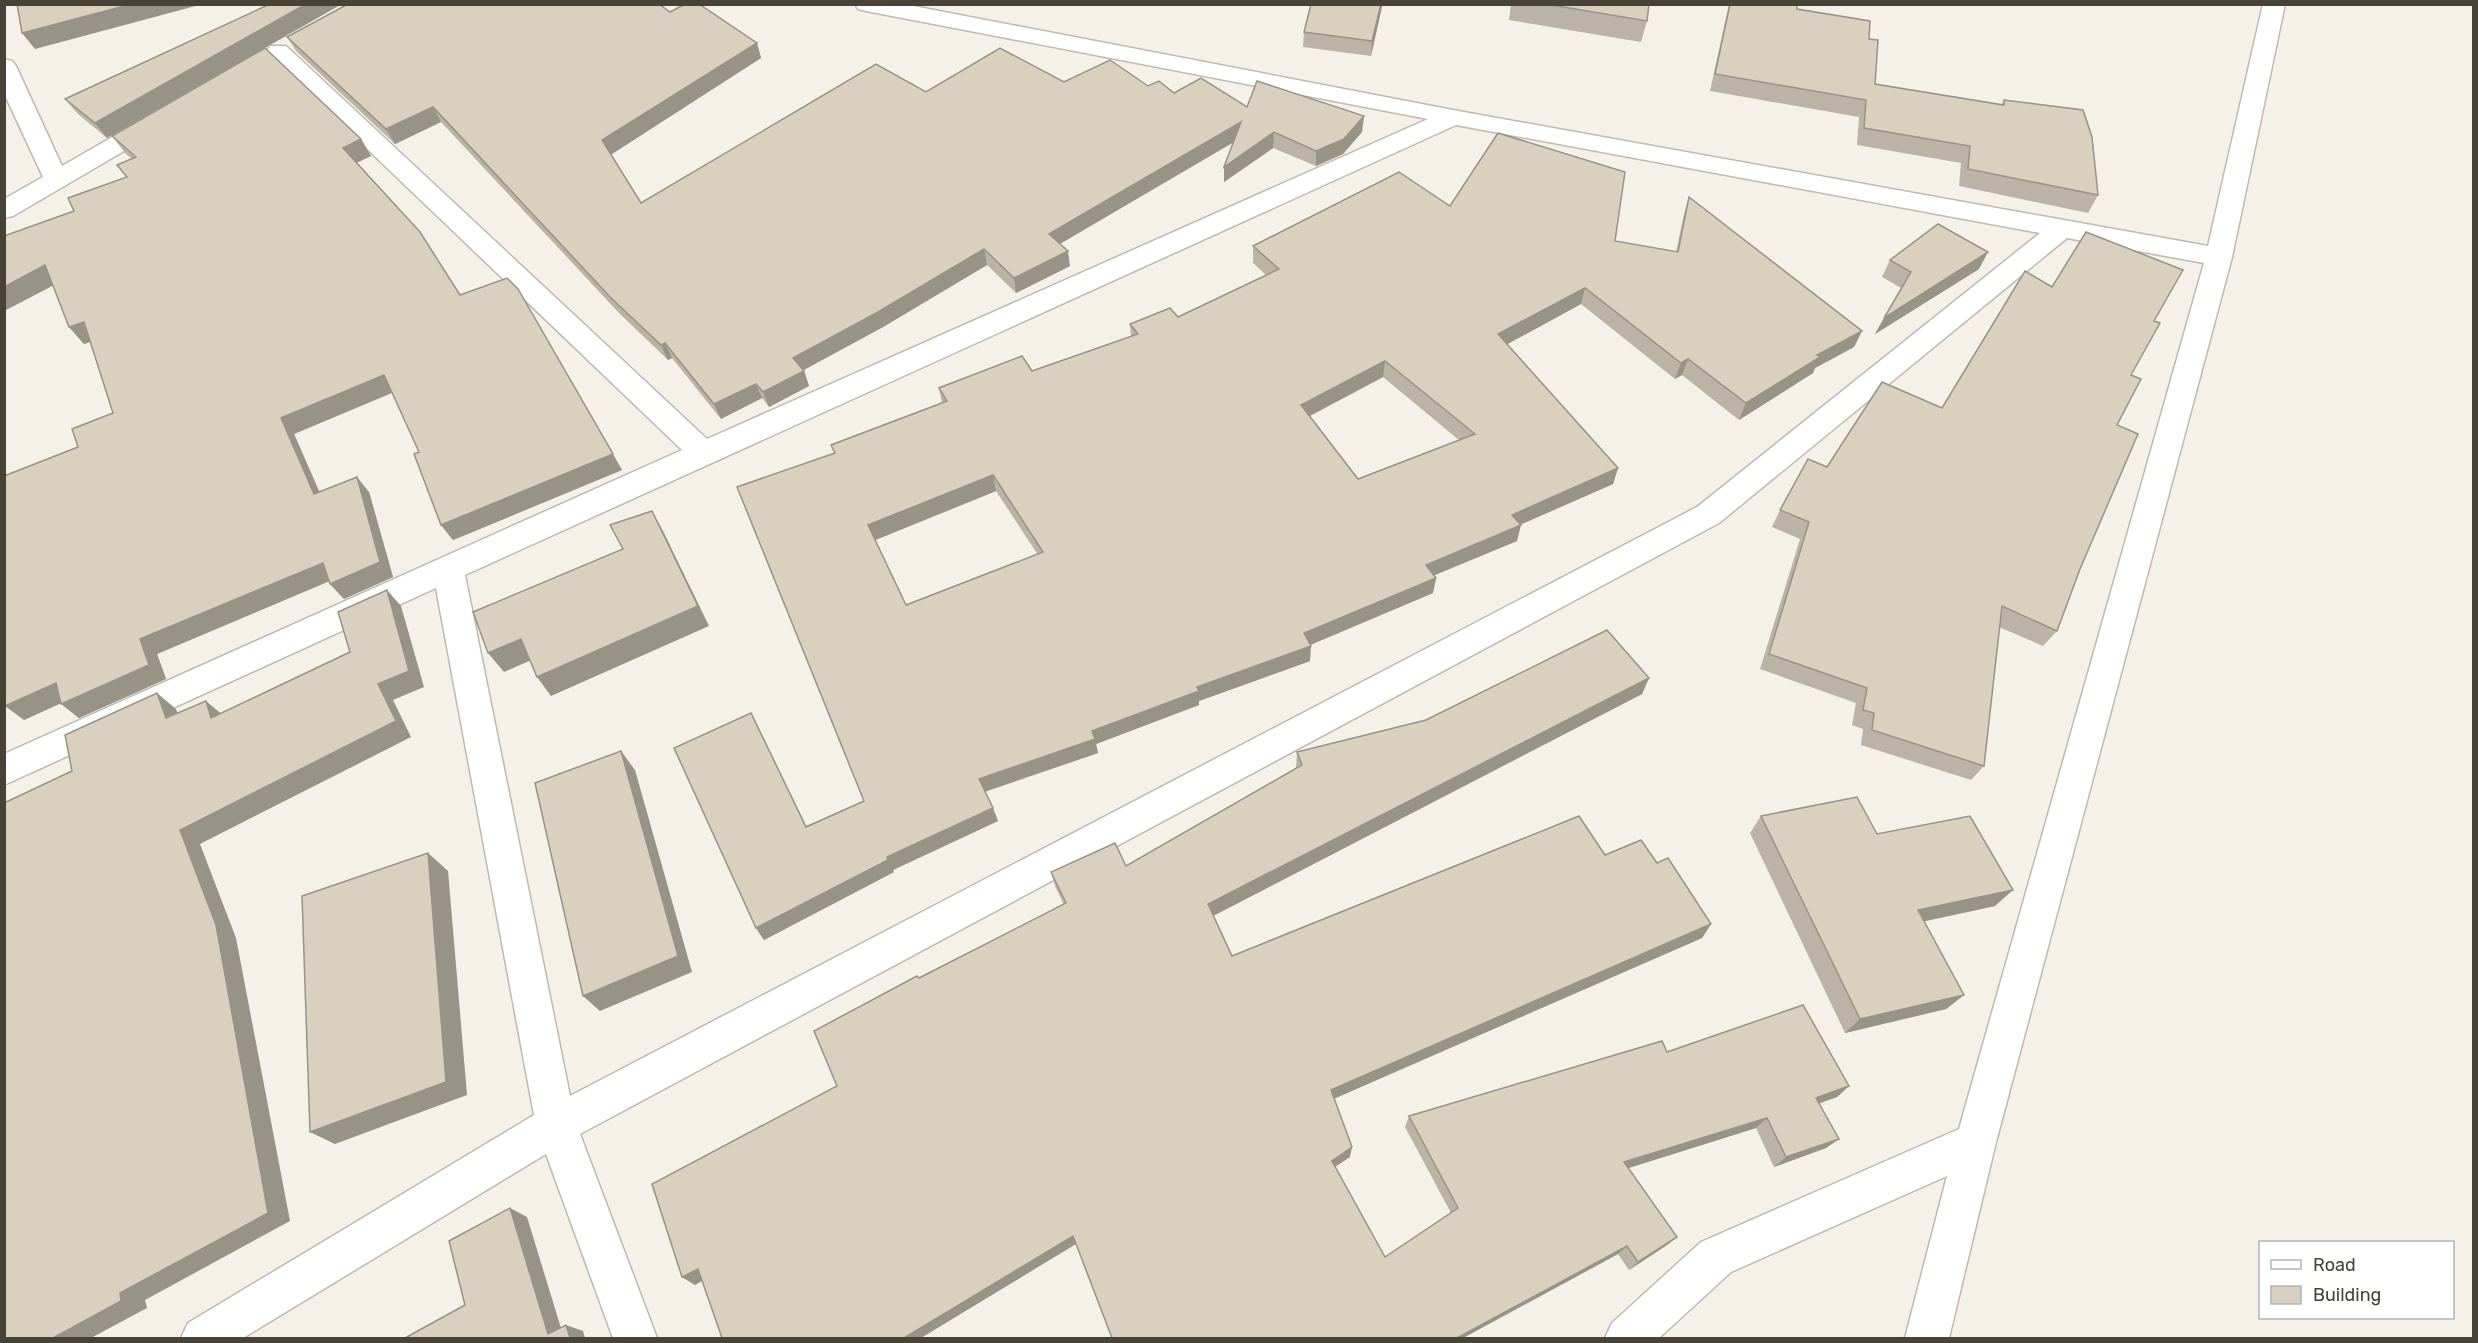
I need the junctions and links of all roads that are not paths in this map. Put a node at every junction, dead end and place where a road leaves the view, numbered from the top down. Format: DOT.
graph roads {
  1 [pos="866,4"];
  2 [pos="2274,4"];
  3 [pos="278,52"];
  4 [pos="4,66"];
  5 [pos="177,110"];
  6 [pos="1453,117"];
  7 [pos="56,179"];
  8 [pos="4,210"];
  9 [pos="2064,227"];
  10 [pos="2219,257"];
  11 [pos="703,453"];
  12 [pos="448,569"];
  13 [pos="4,770"];
  14 [pos="556,1125"];
  15 [pos="1976,1142"];
  16 [pos="203,1338"];
  17 [pos="635,1338"];
  18 [pos="1627,1338"];
  19 [pos="1926,1338"];
  1 -- 6 [label="street"];
  2 -- 10 [label="street"];
  3 -- 11 [label="street"];
  4 -- 7 [label="street"];
  5 -- 7 [label="street"];
  6 -- 9 [label="street"];
  6 -- 11 [label="street"];
  7 -- 8 [label="street"];
  9 -- 10 [label="street"];
  9 -- 14 [label="street"];
  10 -- 15 [label="street"];
  11 -- 12 [label="street"];
  12 -- 13 [label="street"];
  12 -- 14 [label="street"];
  14 -- 16 [label="street"];
  14 -- 17 [label="street"];
  15 -- 18 [label="street"];
  15 -- 19 [label="street"];
}
